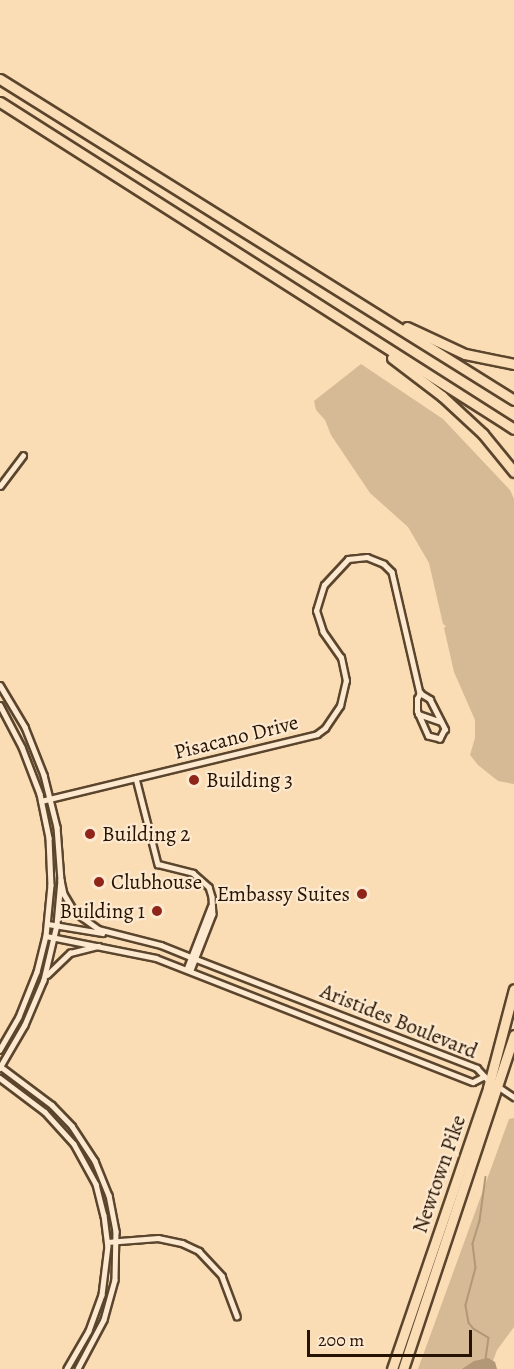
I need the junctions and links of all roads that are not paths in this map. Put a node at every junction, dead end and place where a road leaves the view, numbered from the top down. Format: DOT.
graph roads {
  1 [pos="0,79"];
  2 [pos="0,102"];
  3 [pos="340,291"];
  4 [pos="343,320"];
  5 [pos="514,364"];
  6 [pos="514,400"];
  7 [pos="514,429"];
  8 [pos="23,456"];
  9 [pos="514,472"];
  10 [pos="0,486"];
  11 [pos="0,685"];
  12 [pos="420,693"];
  13 [pos="0,705"];
  14 [pos="16,709"];
  15 [pos="418,714"];
  16 [pos="6,715"];
  17 [pos="441,722"];
  18 [pos="136,778"];
  19 [pos="51,799"];
  20 [pos="41,801"];
  21 [pos="61,880"];
  22 [pos="48,924"];
  23 [pos="57,925"];
  24 [pos="46,936"];
  25 [pos="55,937"];
  26 [pos="128,937"];
  27 [pos="111,947"];
  28 [pos="194,958"];
  29 [pos="189,969"];
  30 [pos="44,980"];
  31 [pos="514,989"];
  32 [pos="514,1035"];
  33 [pos="0,1050"];
  34 [pos="0,1067"];
  35 [pos="0,1078"];
  36 [pos="490,1081"];
  37 [pos="514,1097"];
  38 [pos="117,1240"];
  39 [pos="107,1242"];
  40 [pos="237,1316"];
  41 [pos="67,1369"];
  42 [pos="78,1369"];
  43 [pos="392,1369"];
  44 [pos="403,1369"];
  1 -- 3 [label="highway"];
  2 -- 4 [label="highway"];
  3 -- 5 [label="highway"];
  3 -- 6 [label="highway"];
  4 -- 7 [label="highway"];
  4 -- 9 [label="highway"];
  8 -- 10 [label="street"];
  11 -- 14 [label="street"];
  12 -- 15 [label="street"];
  12 -- 17 [label="street"];
  12 -- 18 [label="street, Pisacano Drive"];
  13 -- 16 [label="street"];
  14 -- 16 [label="street"];
  14 -- 19 [label="street"];
  15 -- 17 [label="street"];
  15 -- 17 [label="street"];
  16 -- 20 [label="street"];
  18 -- 19 [label="street, Pisacano Drive"];
  18 -- 28 [label="street"];
  19 -- 20 [label="street, Pisacano Drive"];
  19 -- 21 [label="street"];
  20 -- 22 [label="street"];
  21 -- 23 [label="street"];
  21 -- 26 [label="street, Aristides Boulevard"];
  22 -- 23 [label="street, Aristides Boulevard"];
  22 -- 24 [label="street"];
  23 -- 25 [label="street"];
  23 -- 26 [label="street, Aristides Boulevard"];
  24 -- 25 [label="street, Aristides Boulevard"];
  24 -- 33 [label="street"];
  25 -- 27 [label="street, Aristides Boulevard"];
  25 -- 30 [label="street"];
  26 -- 28 [label="street, Aristides Boulevard"];
  27 -- 29 [label="street, Aristides Boulevard"];
  27 -- 30 [label="street, Aristides Boulevard"];
  28 -- 29 [label="street"];
  28 -- 36 [label="street, Aristides Boulevard"];
  29 -- 36 [label="street, Aristides Boulevard"];
  30 -- 34 [label="street"];
  31 -- 36 [label="highway, Newtown Pike"];
  32 -- 36 [label="highway, Newtown Pike"];
  34 -- 38 [label="street"];
  35 -- 39 [label="street"];
  36 -- 37 [label="street"];
  36 -- 43 [label="highway, Newtown Pike"];
  36 -- 44 [label="highway, Newtown Pike"];
  38 -- 39 [label="street"];
  38 -- 40 [label="street"];
  38 -- 42 [label="street"];
  39 -- 41 [label="street"];
}
